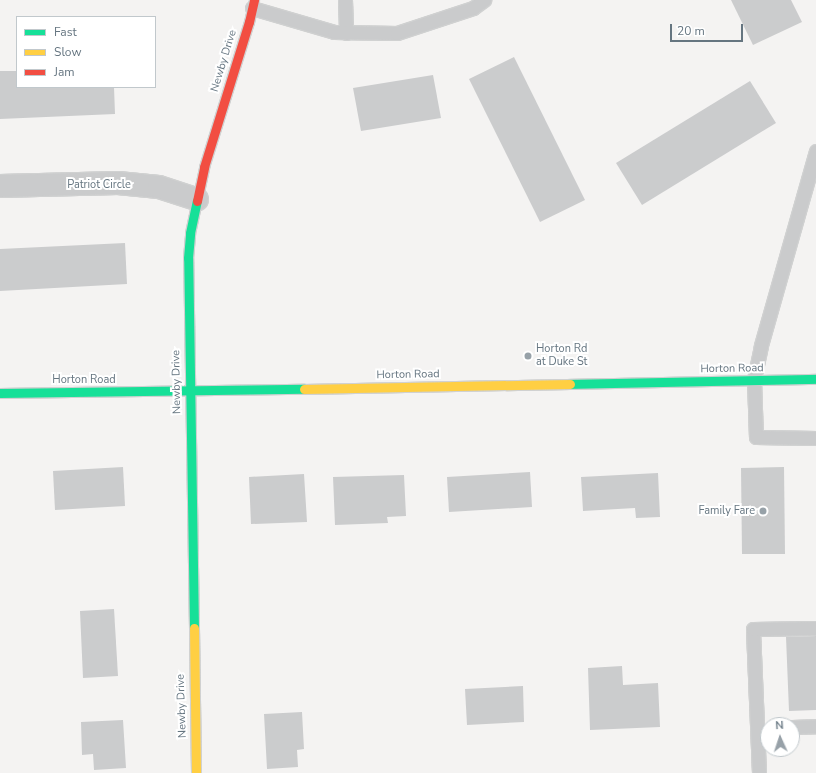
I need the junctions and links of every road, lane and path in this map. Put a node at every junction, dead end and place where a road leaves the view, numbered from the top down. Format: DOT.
graph roads {
  1 [pos="345,0"];
  2 [pos="484,0"];
  3 [pos="253,4"];
  4 [pos="346,32"];
  5 [pos="816,151"];
  6 [pos="0,186"];
  7 [pos="197,199"];
  8 [pos="816,379"];
  9 [pos="754,380"];
  10 [pos="189,391"];
  11 [pos="0,393"];
  12 [pos="816,438"];
  13 [pos="816,628"];
  14 [pos="761,717"];
  15 [pos="816,726"];
  16 [pos="800,727"];
  17 [pos="760,757"];
  18 [pos="196,773"];
  19 [pos="759,773"];
  1 -- 4 [label="lane"];
  2 -- 4 [label="lane"];
  3 -- 4 [label="lane"];
  3 -- 7 [label="street, Newby Drive"];
  5 -- 9 [label="lane"];
  6 -- 7 [label="street, Patriot Circle"];
  7 -- 10 [label="street, Newby Drive"];
  8 -- 9 [label="street, Horton Road"];
  9 -- 10 [label="street, Horton Road"];
  9 -- 12 [label="lane"];
  10 -- 11 [label="street, Horton Road"];
  10 -- 18 [label="street, Newby Drive"];
  13 -- 14 [label="lane"];
  15 -- 16 [label="lane"];
  17 -- 19 [label="lane"];
}
